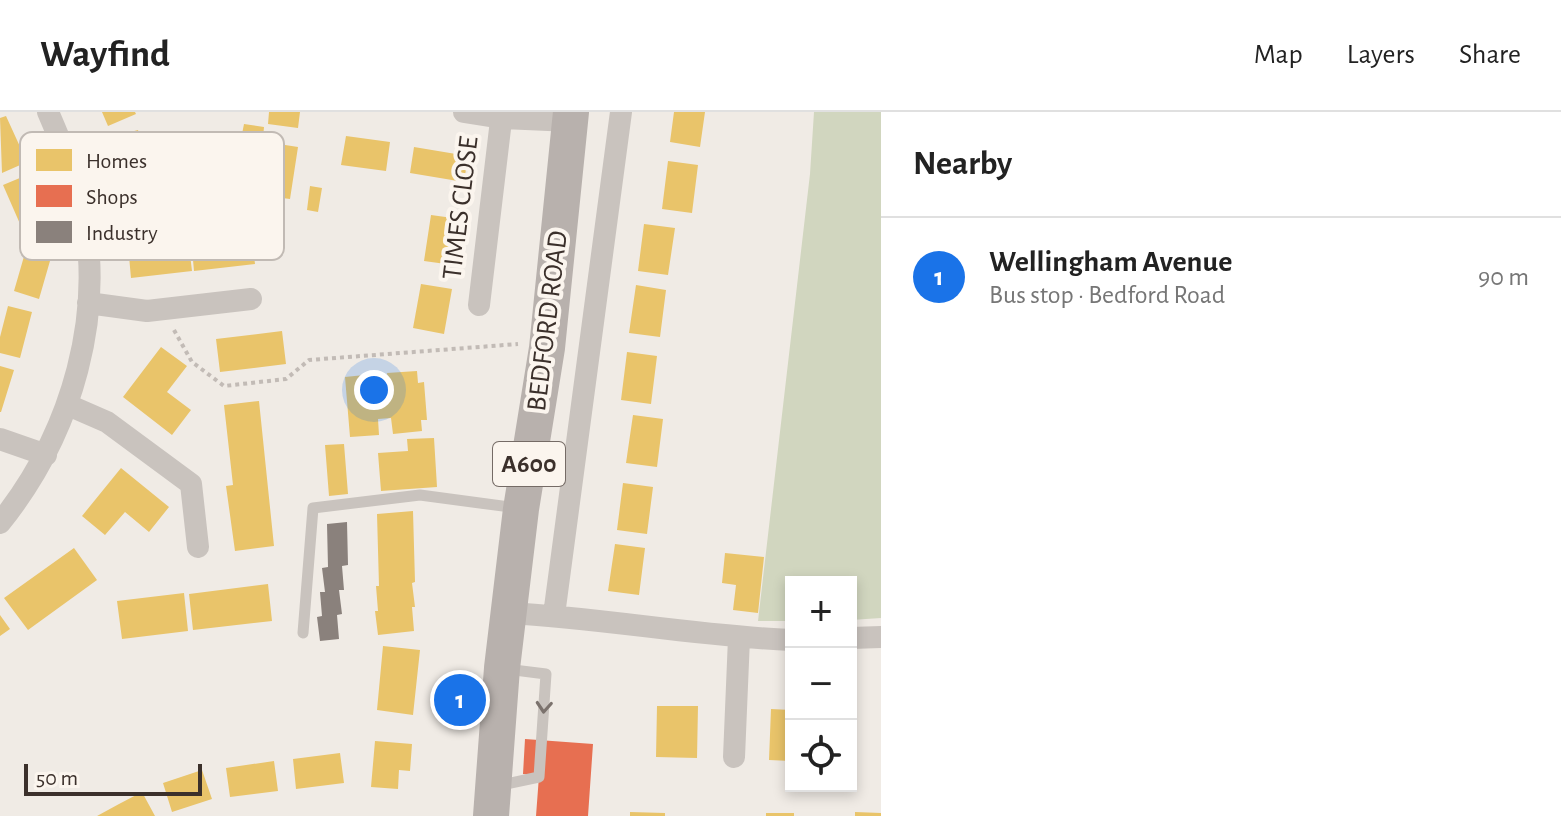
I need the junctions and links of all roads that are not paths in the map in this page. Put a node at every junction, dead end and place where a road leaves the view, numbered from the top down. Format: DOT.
graph roads {
  1 [pos="48,112"];
  2 [pos="464,112"];
  3 [pos="621,112"];
  4 [pos="502,115"];
  5 [pos="571,117"];
  6 [pos="56,132"];
  7 [pos="87,260"];
  8 [pos="251,299"];
  9 [pos="88,303"];
  10 [pos="479,305"];
  11 [pos="68,405"];
  12 [pos="0,439"];
  13 [pos="46,455"];
  14 [pos="521,509"];
  15 [pos="0,523"];
  16 [pos="198,547"];
  17 [pos="509,613"];
  18 [pos="554,615"];
  19 [pos="303,633"];
  20 [pos="881,637"];
  21 [pos="739,638"];
  22 [pos="857,638"];
  23 [pos="785,640"];
  24 [pos="734,757"];
  25 [pos="492,801"];
  1 -- 6 [label="street"];
  2 -- 4 [label="street, TIMES CLOSE"];
  3 -- 18 [label="street, BEDFORD ROAD"];
  4 -- 5 [label="street, TIMES CLOSE"];
  4 -- 10 [label="street, TIMES CLOSE"];
  5 -- 14 [label="main road, BEDFORD ROAD / A600"];
  7 -- 9 [label="street"];
  8 -- 9 [label="street"];
  9 -- 11 [label="street"];
  11 -- 13 [label="street"];
  11 -- 16 [label="street"];
  12 -- 13 [label="street"];
  13 -- 15 [label="street"];
  14 -- 17 [label="main road, BEDFORD ROAD / A600"];
  14 -- 19 [label="lane"];
  17 -- 18 [label="street"];
  17 -- 25 [label="main road, BEDFORD ROAD / A600"];
  18 -- 21 [label="street"];
  20 -- 22 [label="street"];
  21 -- 23 [label="street"];
  21 -- 24 [label="street"];
}
